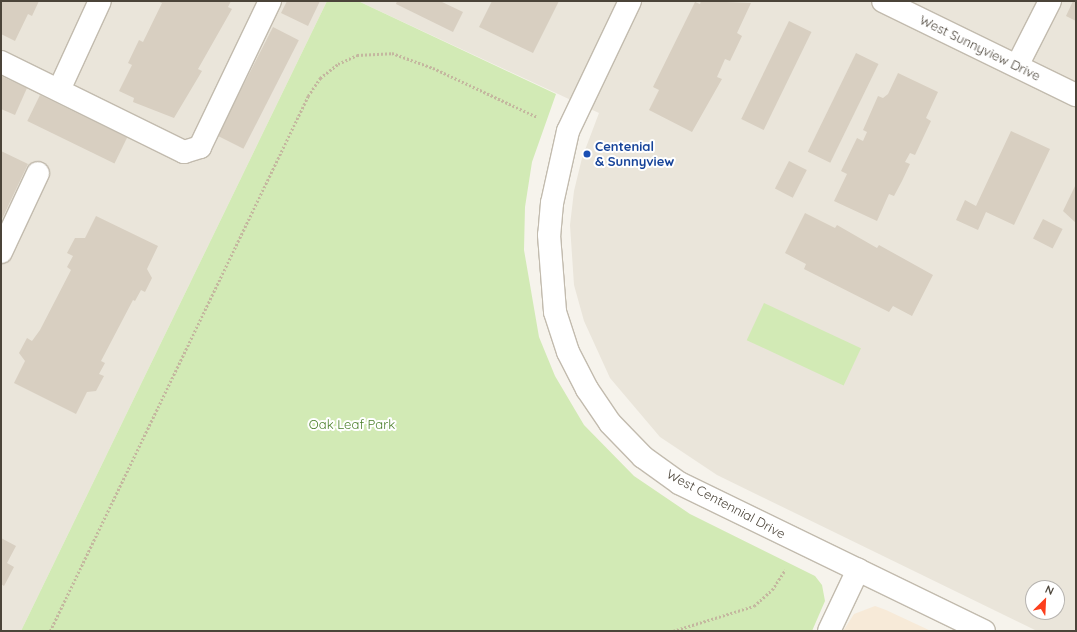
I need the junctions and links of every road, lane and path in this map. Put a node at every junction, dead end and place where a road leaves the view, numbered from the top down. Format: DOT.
graph roads {
  1 [pos="100,1"];
  2 [pos="270,1"];
  3 [pos="630,1"];
  4 [pos="883,1"];
  5 [pos="1050,1"];
  6 [pos="1,62"];
  7 [pos="1017,66"];
  8 [pos="59,90"];
  9 [pos="1076,94"];
  10 [pos="536,117"];
  11 [pos="38,173"];
  12 [pos="1,252"];
  13 [pos="785,570"];
  14 [pos="858,570"];
  15 [pos="50,631"];
  16 [pos="674,631"];
  17 [pos="829,631"];
  18 [pos="984,631"];
  1 -- 8 [label="street"];
  2 -- 8 [label="street"];
  3 -- 14 [label="street, West Centennial Drive"];
  4 -- 7 [label="street, West Sunnyview Drive"];
  5 -- 7 [label="street"];
  6 -- 8 [label="street"];
  7 -- 9 [label="street, West Sunnyview Drive"];
  10 -- 15 [label="path"];
  11 -- 12 [label="street"];
  13 -- 16 [label="path"];
  14 -- 17 [label="street"];
  14 -- 18 [label="street, West Centennial Drive"];
}
